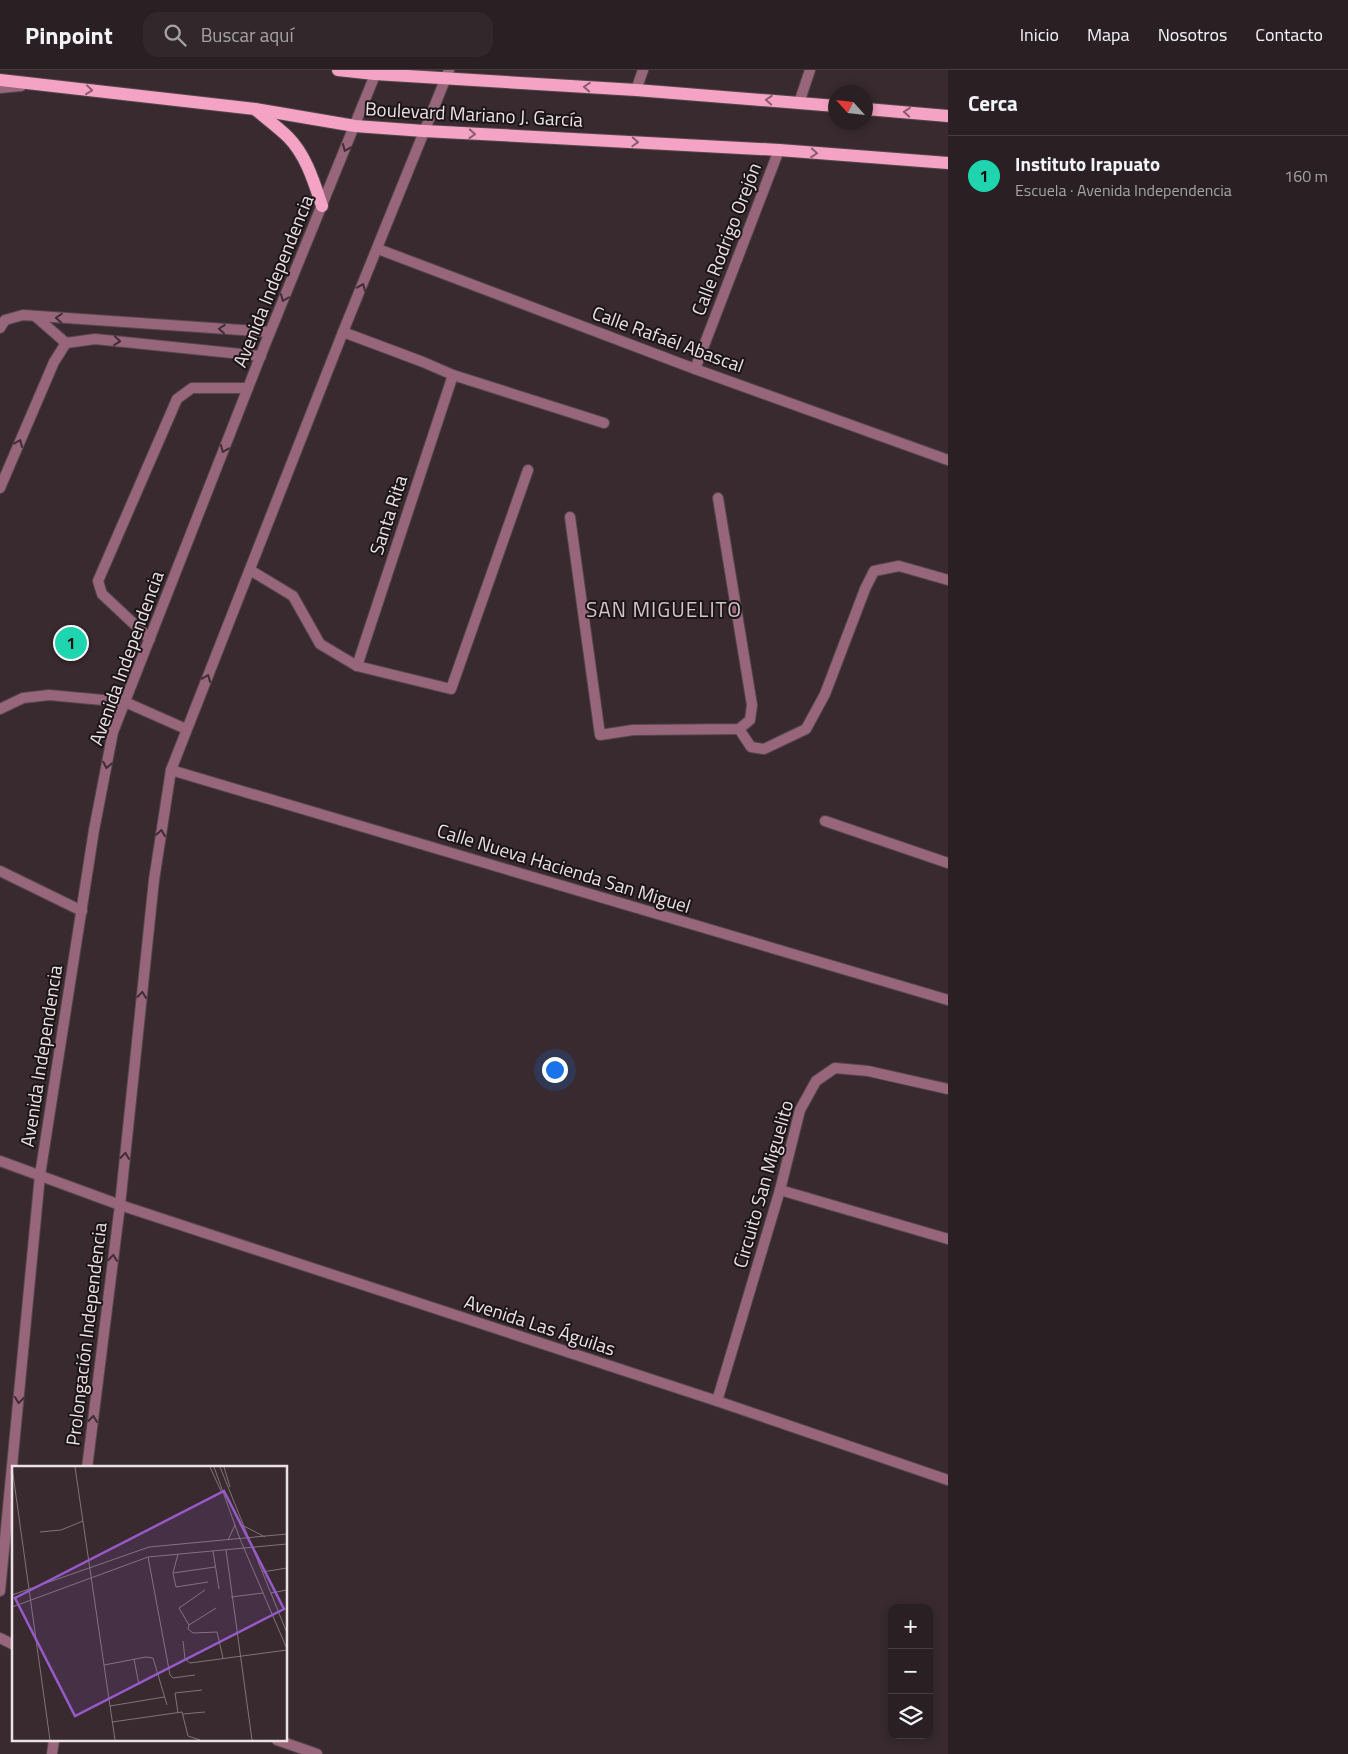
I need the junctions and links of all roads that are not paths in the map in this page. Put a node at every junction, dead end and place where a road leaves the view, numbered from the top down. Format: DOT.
graph roads {
  1 [pos="338,70"];
  2 [pos="643,70"];
  3 [pos="810,70"];
  4 [pos="376,72"];
  5 [pos="448,74"];
  6 [pos="0,80"];
  7 [pos="41,85"];
  8 [pos="0,88"];
  9 [pos="636,90"];
  10 [pos="799,103"];
  11 [pos="828,105"];
  12 [pos="255,109"];
  13 [pos="873,110"];
  14 [pos="948,116"];
  15 [pos="355,126"];
  16 [pos="424,131"];
  17 [pos="779,150"];
  18 [pos="948,163"];
  19 [pos="322,206"];
  20 [pos="378,248"];
  21 [pos="35,316"];
  22 [pos="0,328"];
  23 [pos="270,332"];
  24 [pos="343,332"];
  25 [pos="66,343"];
  26 [pos="261,356"];
  27 [pos="695,369"];
  28 [pos="453,375"];
  29 [pos="248,388"];
  30 [pos="604,422"];
  31 [pos="948,460"];
  32 [pos="528,470"];
  33 [pos="0,488"];
  34 [pos="718,498"];
  35 [pos="570,518"];
  36 [pos="250,570"];
  37 [pos="948,580"];
  38 [pos="150,638"];
  39 [pos="358,666"];
  40 [pos="125,702"];
  41 [pos="0,709"];
  42 [pos="186,729"];
  43 [pos="739,729"];
  44 [pos="171,770"];
  45 [pos="825,821"];
  46 [pos="947,863"];
  47 [pos="0,871"];
  48 [pos="82,911"];
  49 [pos="948,1000"];
  50 [pos="948,1089"];
  51 [pos="0,1161"];
  52 [pos="40,1175"];
  53 [pos="780,1190"];
  54 [pos="120,1205"];
  55 [pos="948,1240"];
  56 [pos="717,1402"];
  57 [pos="12,1466"];
  58 [pos="88,1466"];
  59 [pos="12,1471"];
  60 [pos="948,1480"];
  61 [pos="0,1591"];
  62 [pos="0,1638"];
  63 [pos="12,1644"];
  64 [pos="283,1742"];
  65 [pos="317,1754"];
  1 -- 4 [label="main road, Boulevard Mariano J. García"];
  2 -- 9 [label="street"];
  3 -- 10 [label="street"];
  4 -- 5 [label="main road, Boulevard Mariano J. García"];
  4 -- 15 [label="street, Avenida Independencia"];
  9 -- 5 [label="main road, Boulevard Mariano J. García, one-way"];
  5 -- 16 [label="street"];
  6 -- 7 [label="main road, Boulevard Mariano J. García"];
  7 -- 8 [label="street"];
  7 -- 12 [label="main road, Boulevard Mariano J. García, one-way"];
  10 -- 9 [label="main road, Boulevard Mariano J. García, one-way"];
  10 -- 11 [label="main road, Boulevard Mariano J. García"];
  12 -- 15 [label="main road, Boulevard Mariano J. García"];
  12 -- 19 [label="main road"];
  14 -- 13 [label="main road, one-way"];
  15 -- 16 [label="main road, Boulevard Mariano J. García"];
  15 -- 19 [label="street, Avenida Independencia, one-way"];
  16 -- 17 [label="main road, Boulevard Mariano J. García, one-way"];
  16 -- 20 [label="street"];
  17 -- 18 [label="main road, Boulevard Mariano J. García, one-way"];
  17 -- 27 [label="street, Calle Rodrigo Orejón"];
  19 -- 23 [label="street, Avenida Independencia, one-way"];
  24 -- 20 [label="street, one-way"];
  20 -- 27 [label="street, Calle Rafaél Abascal"];
  21 -- 22 [label="street"];
  23 -- 21 [label="street, one-way"];
  21 -- 25 [label="street"];
  23 -- 26 [label="street, Avenida Independencia"];
  24 -- 28 [label="street"];
  24 -- 36 [label="street"];
  25 -- 26 [label="street, one-way"];
  33 -- 25 [label="street, one-way"];
  26 -- 29 [label="street, Avenida Independencia"];
  27 -- 31 [label="street, Calle Rafaél Abascal"];
  28 -- 30 [label="street"];
  28 -- 39 [label="street, Santa Rita"];
  29 -- 38 [label="street, Avenida Independencia, one-way"];
  29 -- 38 [label="street"];
  32 -- 39 [label="street"];
  34 -- 43 [label="street"];
  35 -- 43 [label="street"];
  36 -- 39 [label="street"];
  42 -- 36 [label="street, one-way"];
  37 -- 43 [label="street"];
  38 -- 40 [label="street, Avenida Independencia"];
  40 -- 41 [label="street"];
  40 -- 42 [label="street"];
  40 -- 48 [label="street, Avenida Independencia, one-way"];
  42 -- 44 [label="street"];
  44 -- 49 [label="street, Calle Nueva Hacienda San Miguel"];
  54 -- 44 [label="street, one-way"];
  45 -- 46 [label="street"];
  47 -- 48 [label="street"];
  48 -- 52 [label="street, Avenida Independencia"];
  50 -- 53 [label="street, Circuito San Miguelito"];
  51 -- 52 [label="street, Avenida Las Águilas"];
  52 -- 54 [label="street, Avenida Las Águilas"];
  52 -- 57 [label="street, Avenida Independencia, one-way"];
  53 -- 55 [label="street"];
  53 -- 56 [label="street, Circuito San Miguelito"];
  54 -- 56 [label="street, Avenida Las Águilas"];
  58 -- 54 [label="street, Prolongación Independencia, one-way"];
  56 -- 60 [label="street, Avenida Las Águilas"];
  59 -- 61 [label="street, Avenida Independencia, one-way"];
  62 -- 63 [label="street"];
  64 -- 65 [label="street"];
}
